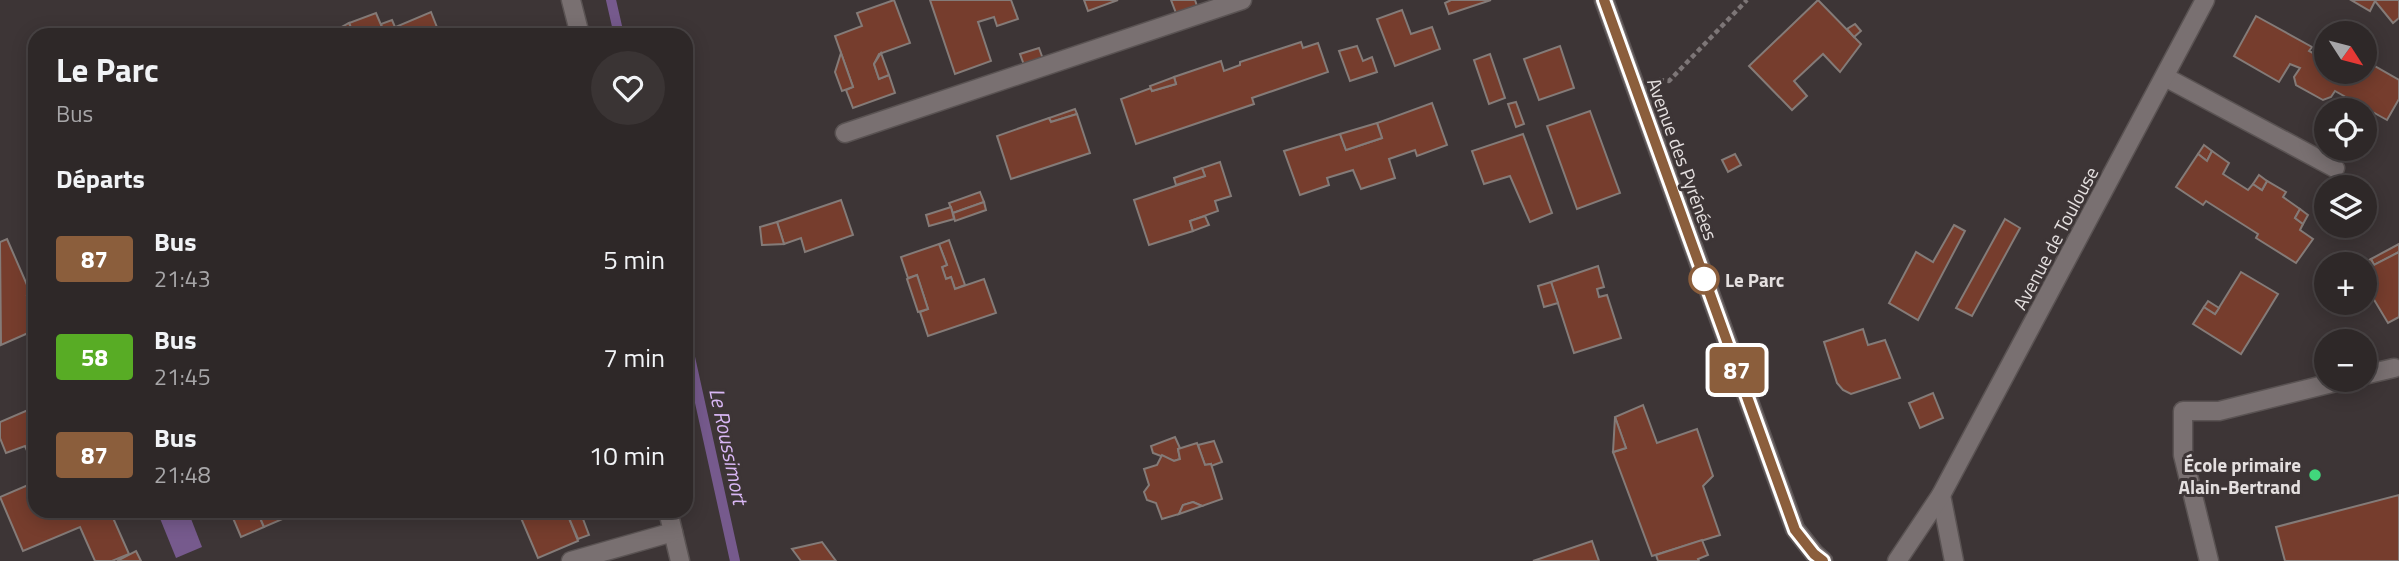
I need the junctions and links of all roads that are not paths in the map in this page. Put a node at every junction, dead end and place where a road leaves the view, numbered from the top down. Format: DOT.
graph roads {
  1 [pos="571,0"];
  2 [pos="1242,0"];
  3 [pos="1604,0"];
  4 [pos="2205,0"];
  5 [pos="578,28"];
  6 [pos="2165,77"];
  7 [pos="845,134"];
  8 [pos="2335,168"];
  9 [pos="2393,368"];
  10 [pos="2377,372"];
  11 [pos="2314,387"];
  12 [pos="1941,495"];
  13 [pos="670,518"];
  14 [pos="1795,530"];
  15 [pos="673,532"];
  16 [pos="571,561"];
  17 [pos="680,561"];
  18 [pos="1805,561"];
  19 [pos="1823,561"];
  20 [pos="1897,561"];
  21 [pos="1954,561"];
  22 [pos="2209,561"];
  1 -- 5 [label="street"];
  2 -- 7 [label="street"];
  3 -- 14 [label="street, Avenue des Pyrénées"];
  4 -- 6 [label="street, Avenue de Toulouse"];
  6 -- 8 [label="street"];
  6 -- 12 [label="street, Avenue de Toulouse"];
  9 -- 10 [label="street"];
  11 -- 22 [label="street"];
  12 -- 20 [label="street, Avenue de Toulouse"];
  12 -- 21 [label="street"];
  13 -- 15 [label="street"];
  14 -- 18 [label="street"];
  14 -- 19 [label="street, Avenue des Pyrénées"];
  15 -- 16 [label="street"];
  15 -- 17 [label="street"];
}
